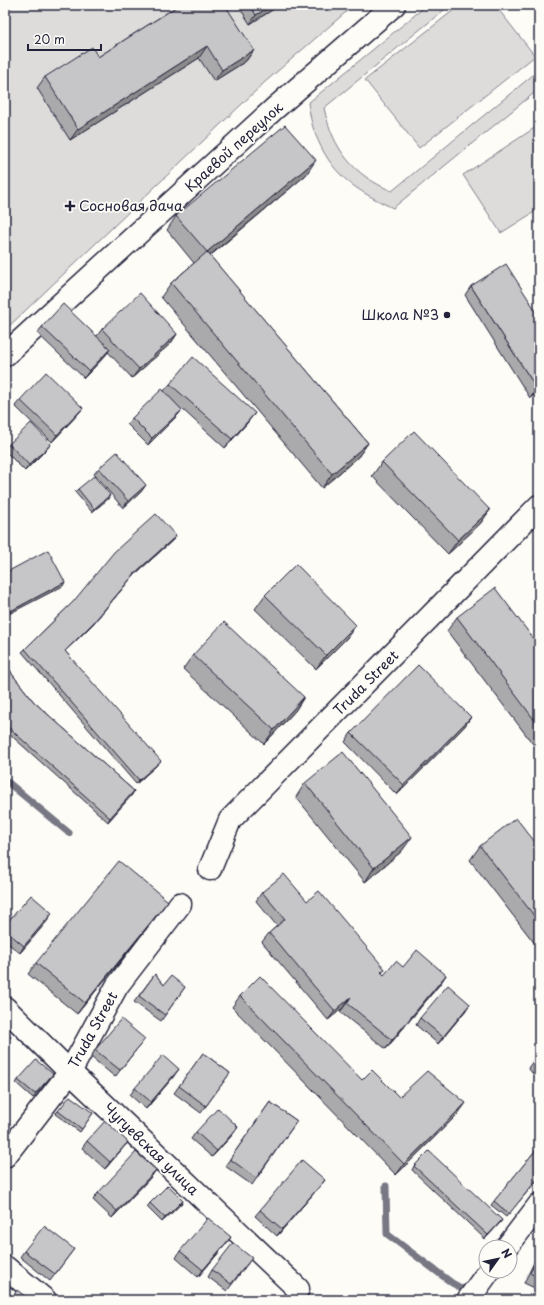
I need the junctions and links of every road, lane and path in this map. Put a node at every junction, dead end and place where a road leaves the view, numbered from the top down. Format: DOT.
graph roads {
  1 [pos="394,5"];
  2 [pos="5,355"];
  3 [pos="539,506"];
  4 [pos="210,870"];
  5 [pos="180,904"];
  6 [pos="5,1008"];
  7 [pos="70,1072"];
  8 [pos="5,1156"];
  9 [pos="539,1205"];
  10 [pos="513,1239"];
  11 [pos="5,1267"];
  12 [pos="483,1279"];
  13 [pos="298,1289"];
  14 [pos="45,1300"];
  15 [pos="468,1300"];
  1 -- 2 [label="street, Краевой переулок"];
  3 -- 4 [label="street, Truda Street"];
  5 -- 7 [label="street, Truda Street"];
  6 -- 7 [label="street, Чугуевская улица"];
  7 -- 8 [label="street, Truda Street"];
  7 -- 13 [label="street, Чугуевская улица"];
  9 -- 10 [label="street"];
  11 -- 14 [label="street"];
  12 -- 15 [label="street"];
}
